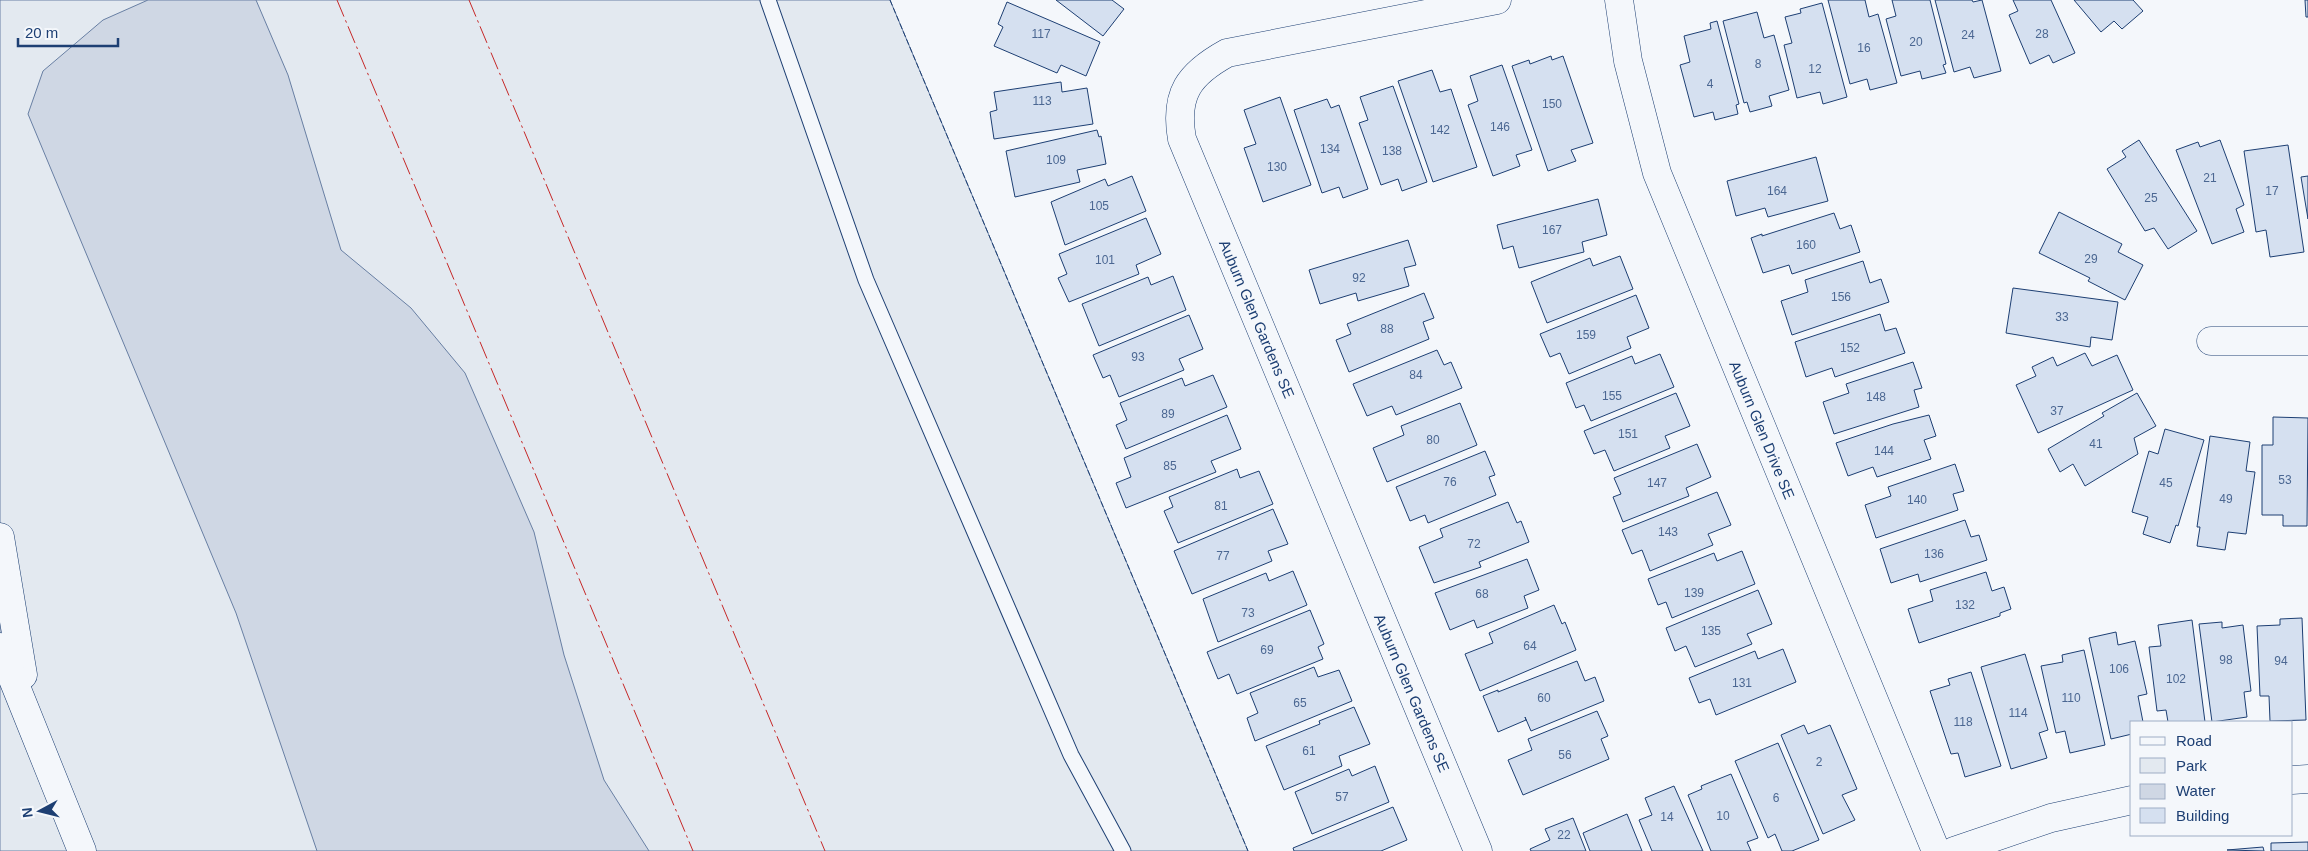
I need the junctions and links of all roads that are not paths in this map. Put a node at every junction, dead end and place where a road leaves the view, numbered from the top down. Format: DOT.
graph roads {
  1 [pos="768,0"];
  2 [pos="1497,0"];
  3 [pos="1618,0"];
  4 [pos="2211,341"];
  5 [pos="2308,341"];
  6 [pos="0,537"];
  7 [pos="0,647"];
  8 [pos="31,721"];
  9 [pos="2308,779"];
  10 [pos="2293,780"];
  11 [pos="2130,800"];
  12 [pos="82,851"];
  13 [pos="1123,851"];
  14 [pos="1478,851"];
  15 [pos="1936,851"];
  16 [pos="1954,851"];
  1 -- 13 [label="lane"];
  2 -- 14 [label="main road, Auburn Glen Gardens SE"];
  3 -- 15 [label="main road, Auburn Glen Drive SE"];
  4 -- 5 [label="main road"];
  6 -- 8 [label="main road"];
  7 -- 8 [label="main road"];
  8 -- 12 [label="main road"];
  9 -- 10 [label="main road"];
  11 -- 16 [label="main road"];
}
